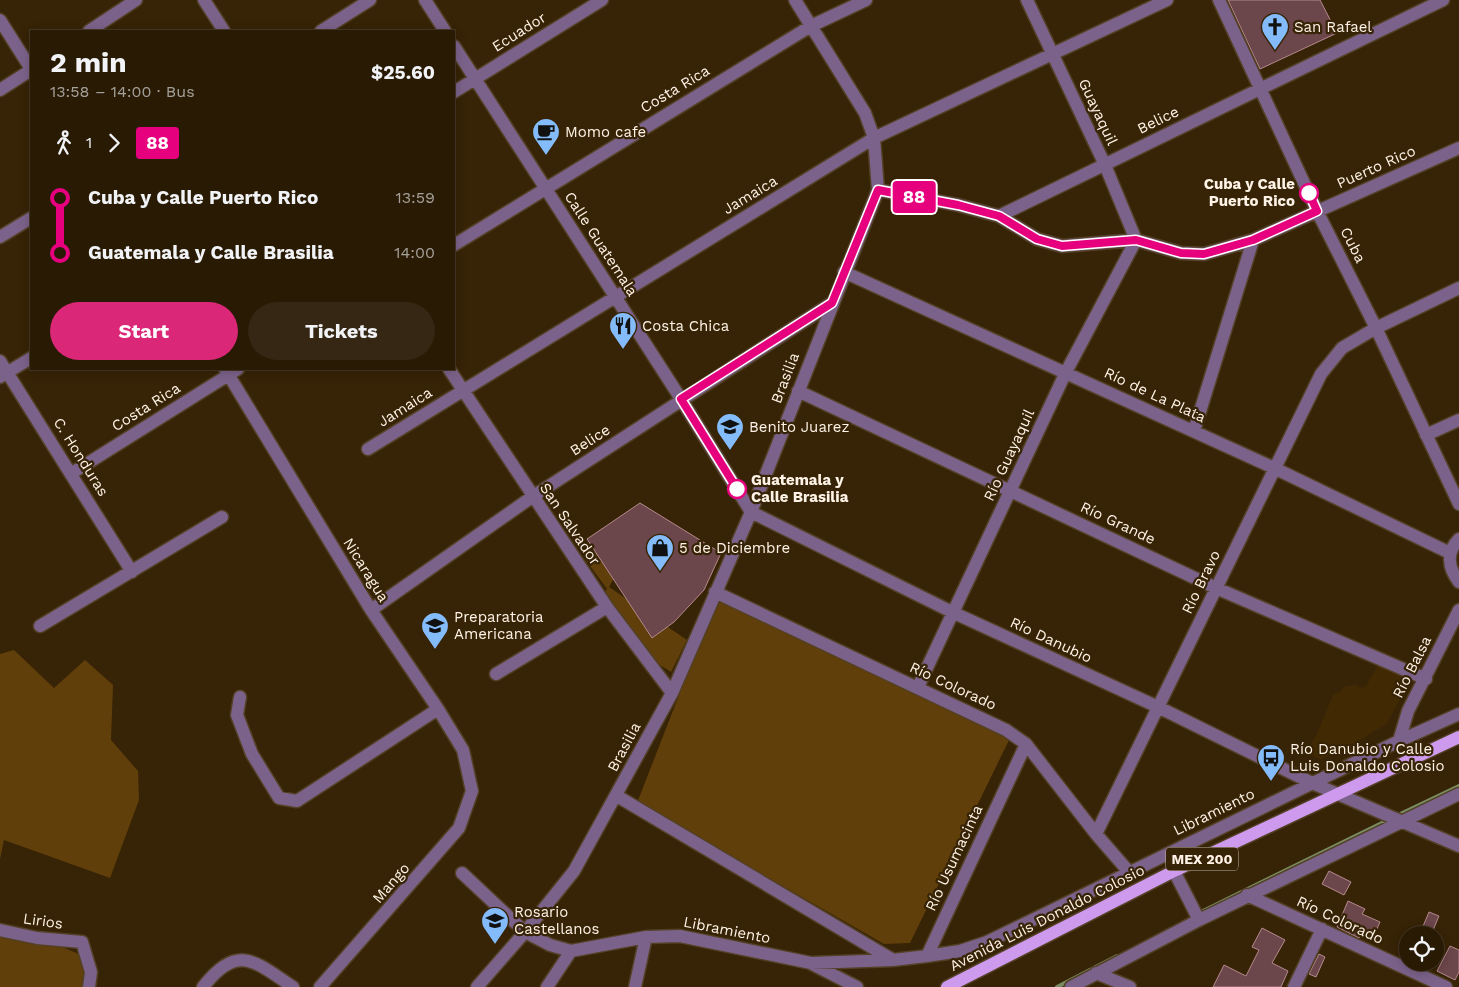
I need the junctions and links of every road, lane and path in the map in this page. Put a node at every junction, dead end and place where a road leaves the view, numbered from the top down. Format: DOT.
graph roads {
  1 [pos="136,0"];
  2 [pos="204,0"];
  3 [pos="370,0"];
  4 [pos="426,0"];
  5 [pos="602,0"];
  6 [pos="795,0"];
  7 [pos="866,0"];
  8 [pos="1027,0"];
  9 [pos="1167,0"];
  10 [pos="1219,0"];
  11 [pos="1443,0"];
  12 [pos="0,20"];
  13 [pos="811,26"];
  14 [pos="91,30"];
  15 [pos="223,30"];
  16 [pos="323,30"];
  17 [pos="444,30"];
  18 [pos="455,48"];
  19 [pos="1052,54"];
  20 [pos="30,68"];
  21 [pos="30,71"];
  22 [pos="474,79"];
  23 [pos="1259,88"];
  24 [pos="0,90"];
  25 [pos="455,91"];
  26 [pos="874,138"];
  27 [pos="1459,148"];
  28 [pos="1105,165"];
  29 [pos="547,190"];
  30 [pos="878,190"];
  31 [pos="1317,211"];
  32 [pos="999,216"];
  33 [pos="30,219"];
  34 [pos="0,237"];
  35 [pos="1136,240"];
  36 [pos="1253,240"];
  37 [pos="455,244"];
  38 [pos="844,272"];
  39 [pos="1459,288"];
  40 [pos="615,296"];
  41 [pos="832,303"];
  42 [pos="1376,328"];
  43 [pos="30,359"];
  44 [pos="0,361"];
  45 [pos="449,370"];
  46 [pos="230,371"];
  47 [pos="1066,372"];
  48 [pos="4,375"];
  49 [pos="464,391"];
  50 [pos="798,391"];
  51 [pos="681,399"];
  52 [pos="1459,420"];
  53 [pos="1194,431"];
  54 [pos="1426,435"];
  55 [pos="368,450"];
  56 [pos="1274,468"];
  57 [pos="72,473"];
  58 [pos="1010,490"];
  59 [pos="532,497"];
  60 [pos="1459,504"];
  61 [pos="751,512"];
  62 [pos="222,517"];
  63 [pos="1459,539"];
  64 [pos="1450,553"];
  65 [pos="132,572"];
  66 [pos="1459,582"];
  67 [pos="1216,588"];
  68 [pos="715,592"];
  69 [pos="607,607"];
  70 [pos="372,610"];
  71 [pos="1459,610"];
  72 [pos="952,612"];
  73 [pos="40,626"];
  74 [pos="496,674"];
  75 [pos="1426,679"];
  76 [pos="918,688"];
  77 [pos="672,692"];
  78 [pos="240,697"];
  79 [pos="1158,707"];
  80 [pos="438,709"];
  81 [pos="1459,714"];
  82 [pos="1459,737"];
  83 [pos="1398,741"];
  84 [pos="1026,744"];
  85 [pos="1312,783"];
  86 [pos="472,790"];
  87 [pos="1459,794"];
  88 [pos="1340,795"];
  89 [pos="617,796"];
  90 [pos="1403,820"];
  91 [pos="1096,834"];
  92 [pos="1459,846"];
  93 [pos="1174,871"];
  94 [pos="1129,872"];
  95 [pos="462,873"];
  96 [pos="1247,896"];
  97 [pos="1198,918"];
  98 [pos="1322,929"];
  99 [pos="0,930"];
  100 [pos="525,932"];
  101 [pos="646,937"];
  102 [pos="571,951"];
  103 [pos="927,956"];
  104 [pos="893,960"];
  105 [pos="811,963"];
  106 [pos="1096,973"];
  107 [pos="89,987"];
  108 [pos="203,987"];
  109 [pos="293,987"];
  110 [pos="320,987"];
  111 [pos="477,987"];
  112 [pos="547,987"];
  113 [pos="635,987"];
  114 [pos="856,987"];
  115 [pos="947,987"];
  116 [pos="1072,987"];
  117 [pos="1130,987"];
  118 [pos="1294,987"];
  119 [pos="1446,987"];
  1 -- 14 [label="street"];
  2 -- 15 [label="street"];
  3 -- 16 [label="street"];
  4 -- 17 [label="street"];
  5 -- 22 [label="street, Ecuador"];
  6 -- 13 [label="street, Brasilia"];
  7 -- 13 [label="street, Costa Rica"];
  8 -- 19 [label="street, Guayaquil"];
  9 -- 19 [label="street, Jamaica"];
  10 -- 23 [label="street, Cuba"];
  11 -- 23 [label="street, Belice"];
  12 -- 20 [label="street"];
  13 -- 26 [label="street, Brasilia"];
  13 -- 29 [label="street, Costa Rica"];
  18 -- 22 [label="street, Calle Guatemala"];
  19 -- 26 [label="street, Jamaica"];
  19 -- 28 [label="street, Guayaquil"];
  21 -- 24 [label="street"];
  22 -- 25 [label="street, Ecuador"];
  22 -- 29 [label="street, Calle Guatemala"];
  23 -- 28 [label="street, Belice"];
  23 -- 31 [label="street, Cuba"];
  26 -- 30 [label="street, Brasilia"];
  26 -- 40 [label="street, Jamaica"];
  27 -- 31 [label="street, Puerto Rico"];
  28 -- 32 [label="street, Belice"];
  28 -- 35 [label="street, Guayaquil"];
  29 -- 37 [label="street, Costa Rica"];
  29 -- 40 [label="street, Calle Guatemala"];
  30 -- 32 [label="street"];
  30 -- 38 [label="street, Brasilia"];
  31 -- 36 [label="street, Puerto Rico"];
  31 -- 42 [label="street, Cuba"];
  32 -- 35 [label="street"];
  33 -- 34 [label="street"];
  35 -- 36 [label="street, Puerto Rico"];
  35 -- 47 [label="street, Río Guayaquil"];
  36 -- 53 [label="street"];
  38 -- 41 [label="street, Brasilia"];
  38 -- 47 [label="street, Río de La Plata"];
  39 -- 42 [label="street"];
  40 -- 49 [label="street, Jamaica"];
  40 -- 51 [label="street, Calle Guatemala"];
  41 -- 50 [label="street, Brasilia"];
  41 -- 51 [label="street, Belice"];
  42 -- 54 [label="street, Cuba"];
  42 -- 56 [label="street, Río Bravo"];
  43 -- 48 [label="street"];
  44 -- 48 [label="street, C. Honduras"];
  45 -- 49 [label="street, San Salvador"];
  46 -- 57 [label="street, Costa Rica"];
  46 -- 70 [label="street, Nicaragua"];
  47 -- 53 [label="street, Río de La Plata"];
  47 -- 58 [label="street, Río Guayaquil"];
  48 -- 57 [label="street, C. Honduras"];
  49 -- 55 [label="street, Jamaica"];
  49 -- 59 [label="street, San Salvador"];
  50 -- 58 [label="street, Río Grande"];
  50 -- 61 [label="street, Brasilia"];
  51 -- 59 [label="street, Belice"];
  51 -- 61 [label="street, Calle Guatemala"];
  52 -- 54 [label="street"];
  53 -- 56 [label="street, Río de La Plata"];
  54 -- 60 [label="street, Cuba"];
  56 -- 64 [label="street, Río de La Plata"];
  56 -- 67 [label="street, Río Bravo"];
  57 -- 65 [label="street, C. Honduras"];
  58 -- 67 [label="street, Río Grande"];
  58 -- 72 [label="street, Río Guayaquil"];
  59 -- 69 [label="street, San Salvador"];
  59 -- 70 [label="street, Belice"];
  61 -- 68 [label="street, Brasilia"];
  61 -- 72 [label="street, Río Danubio"];
  62 -- 65 [label="street"];
  63 -- 64 [label="street"];
  64 -- 66 [label="street"];
  65 -- 73 [label="street"];
  67 -- 75 [label="street, Río Grande"];
  67 -- 79 [label="street, Río Bravo"];
  68 -- 76 [label="street, Río Colorado"];
  68 -- 77 [label="street, Brasilia"];
  69 -- 74 [label="street"];
  69 -- 77 [label="street, San Salvador"];
  70 -- 80 [label="street, Nicaragua"];
  71 -- 75 [label="street, Río Balsa"];
  72 -- 76 [label="street, Río Guayaquil"];
  72 -- 79 [label="street, Río Danubio"];
  75 -- 83 [label="street, Río Balsa"];
  76 -- 84 [label="street, Río Colorado"];
  77 -- 89 [label="street, Brasilia"];
  78 -- 80 [label="street"];
  79 -- 85 [label="street, Río Danubio"];
  79 -- 91 [label="street, Río Bravo"];
  80 -- 86 [label="street, Nicaragua"];
  81 -- 83 [label="street, Libramiento"];
  82 -- 88 [label="main road, Avenida Luis Donaldo Colosio / MEX 200"];
  83 -- 85 [label="street, Libramiento"];
  84 -- 91 [label="street, Río Colorado"];
  84 -- 103 [label="street, Río Usumacinta"];
  85 -- 88 [label="street, Río Danubio"];
  85 -- 94 [label="street, Libramiento"];
  86 -- 110 [label="street, Mango"];
  87 -- 90 [label="street"];
  88 -- 90 [label="street, Río Danubio"];
  88 -- 93 [label="main road, Avenida Luis Donaldo Colosio / MEX 200"];
  89 -- 100 [label="street, Brasilia"];
  89 -- 104 [label="street, Brasilia"];
  90 -- 92 [label="street"];
  90 -- 96 [label="street"];
  91 -- 94 [label="street, Río Colorado"];
  93 -- 97 [label="street"];
  93 -- 115 [label="main road, Avenida Luis Donaldo Colosio / MEX 200"];
  94 -- 103 [label="street, Libramiento"];
  95 -- 100 [label="street, Libramiento"];
  96 -- 97 [label="street"];
  96 -- 98 [label="street, Río Colorado"];
  97 -- 106 [label="street"];
  98 -- 118 [label="street"];
  98 -- 119 [label="street, Río Colorado"];
  99 -- 107 [label="street, Lirios"];
  100 -- 102 [label="street, Libramiento"];
  100 -- 111 [label="street, Brasilia"];
  101 -- 102 [label="street, Libramiento"];
  101 -- 105 [label="street, Libramiento"];
  101 -- 113 [label="street"];
  102 -- 112 [label="street"];
  103 -- 104 [label="street"];
  104 -- 105 [label="street, Libramiento"];
  105 -- 114 [label="street"];
  106 -- 116 [label="street"];
  106 -- 117 [label="street"];
  108 -- 109 [label="street"];
}
